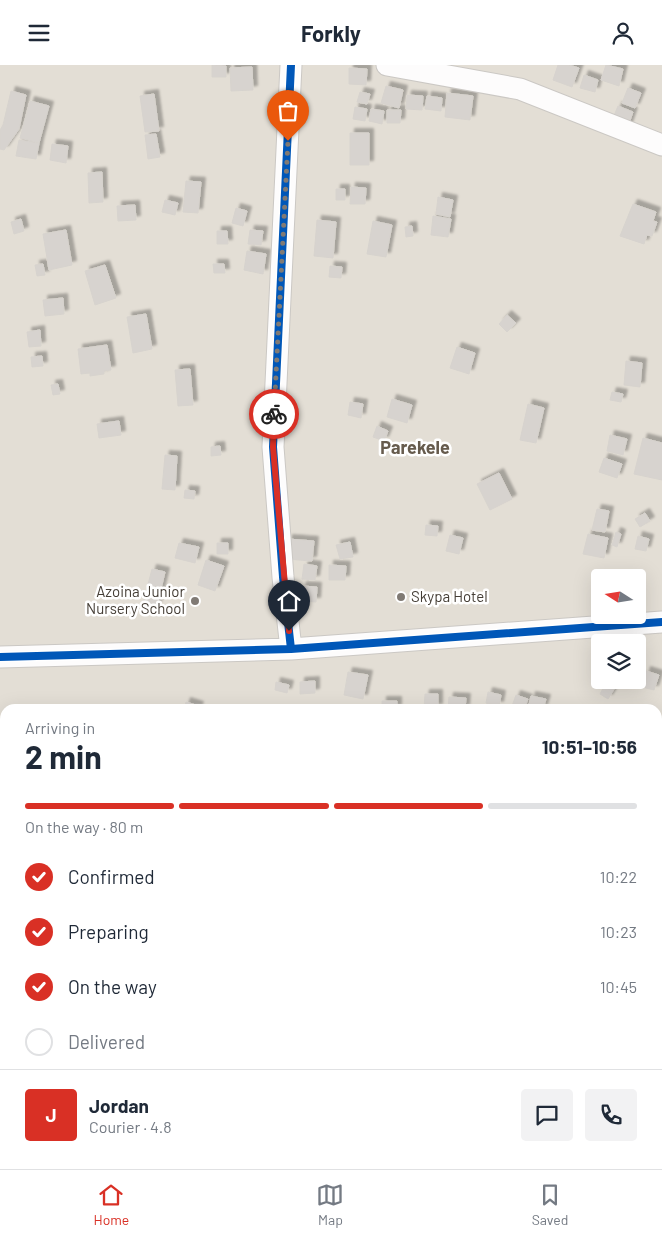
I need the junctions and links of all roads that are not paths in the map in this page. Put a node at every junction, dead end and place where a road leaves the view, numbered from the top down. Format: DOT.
graph roads {
  1 [pos="291,65"];
  2 [pos="387,65"];
  3 [pos="662,145"];
  4 [pos="662,622"];
  5 [pos="291,649"];
  6 [pos="0,657"];
  1 -- 5 [label="street"];
  2 -- 3 [label="street"];
  4 -- 5 [label="street"];
  5 -- 6 [label="street"];
}
